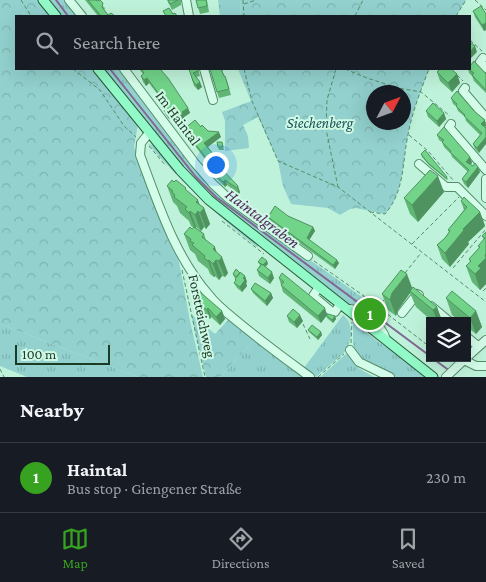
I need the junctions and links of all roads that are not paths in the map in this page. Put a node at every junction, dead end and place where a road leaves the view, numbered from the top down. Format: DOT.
graph roads {
  1 [pos="43,0"];
  2 [pos="69,0"];
  3 [pos="186,0"];
  4 [pos="55,15"];
  5 [pos="81,15"];
  6 [pos="189,15"];
  7 [pos="483,58"];
  8 [pos="486,68"];
  9 [pos="99,70"];
  10 [pos="125,70"];
  11 [pos="204,70"];
  12 [pos="465,88"];
  13 [pos="213,100"];
  14 [pos="486,118"];
  15 [pos="451,124"];
  16 [pos="146,136"];
  17 [pos="419,164"];
  18 [pos="486,170"];
  19 [pos="486,179"];
  20 [pos="486,198"];
  21 [pos="486,216"];
  22 [pos="308,256"];
  23 [pos="402,313"];
  24 [pos="444,317"];
  25 [pos="471,340"];
  26 [pos="486,340"];
  27 [pos="478,346"];
  28 [pos="350,350"];
  29 [pos="471,353"];
  30 [pos="462,362"];
  31 [pos="471,362"];
  32 [pos="486,366"];
  33 [pos="452,372"];
  34 [pos="310,377"];
  35 [pos="390,377"];
  36 [pos="434,377"];
  1 -- 4 [label="main road"];
  2 -- 5 [label="street"];
  3 -- 6 [label="street"];
  7 -- 8 [label="street"];
  9 -- 16 [label="main road"];
  10 -- 22 [label="street, Im Haintal"];
  11 -- 13 [label="street"];
  12 -- 14 [label="street"];
  15 -- 18 [label="street"];
  16 -- 34 [label="street"];
  16 -- 36 [label="main road"];
  17 -- 21 [label="street"];
  19 -- 20 [label="street"];
  23 -- 24 [label="street"];
  25 -- 27 [label="street"];
  26 -- 27 [label="street"];
  27 -- 29 [label="street"];
  28 -- 35 [label="street"];
  30 -- 33 [label="street"];
  31 -- 32 [label="street"];
}
